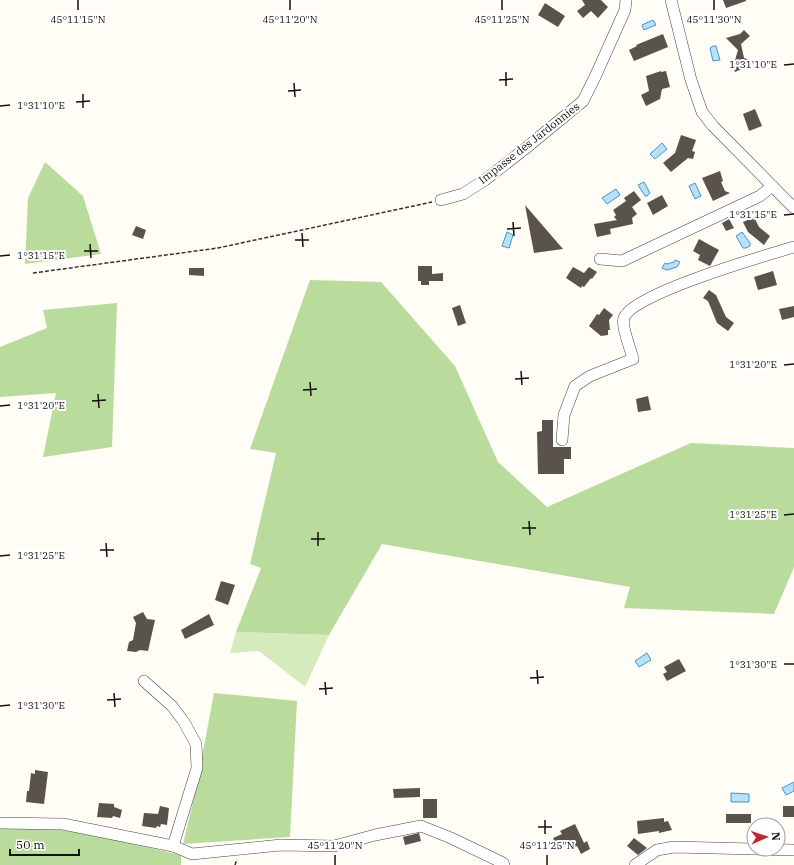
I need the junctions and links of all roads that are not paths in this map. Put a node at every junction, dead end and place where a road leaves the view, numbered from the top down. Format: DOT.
graph roads {
  1 [pos="626,0"];
  2 [pos="671,0"];
  3 [pos="772,186"];
  4 [pos="441,200"];
  5 [pos="794,208"];
  6 [pos="794,247"];
  7 [pos="600,259"];
  8 [pos="562,440"];
  9 [pos="144,680"];
  10 [pos="0,823"];
  11 [pos="173,846"];
  12 [pos="794,850"];
  13 [pos="504,865"];
  14 [pos="635,865"];
  1 -- 4 [label="street, Impasse des Jardonnies"];
  2 -- 3 [label="street"];
  3 -- 5 [label="street"];
  3 -- 7 [label="street"];
  6 -- 8 [label="street"];
  9 -- 11 [label="street"];
  10 -- 11 [label="street"];
  11 -- 13 [label="street"];
  12 -- 14 [label="street"];
}
